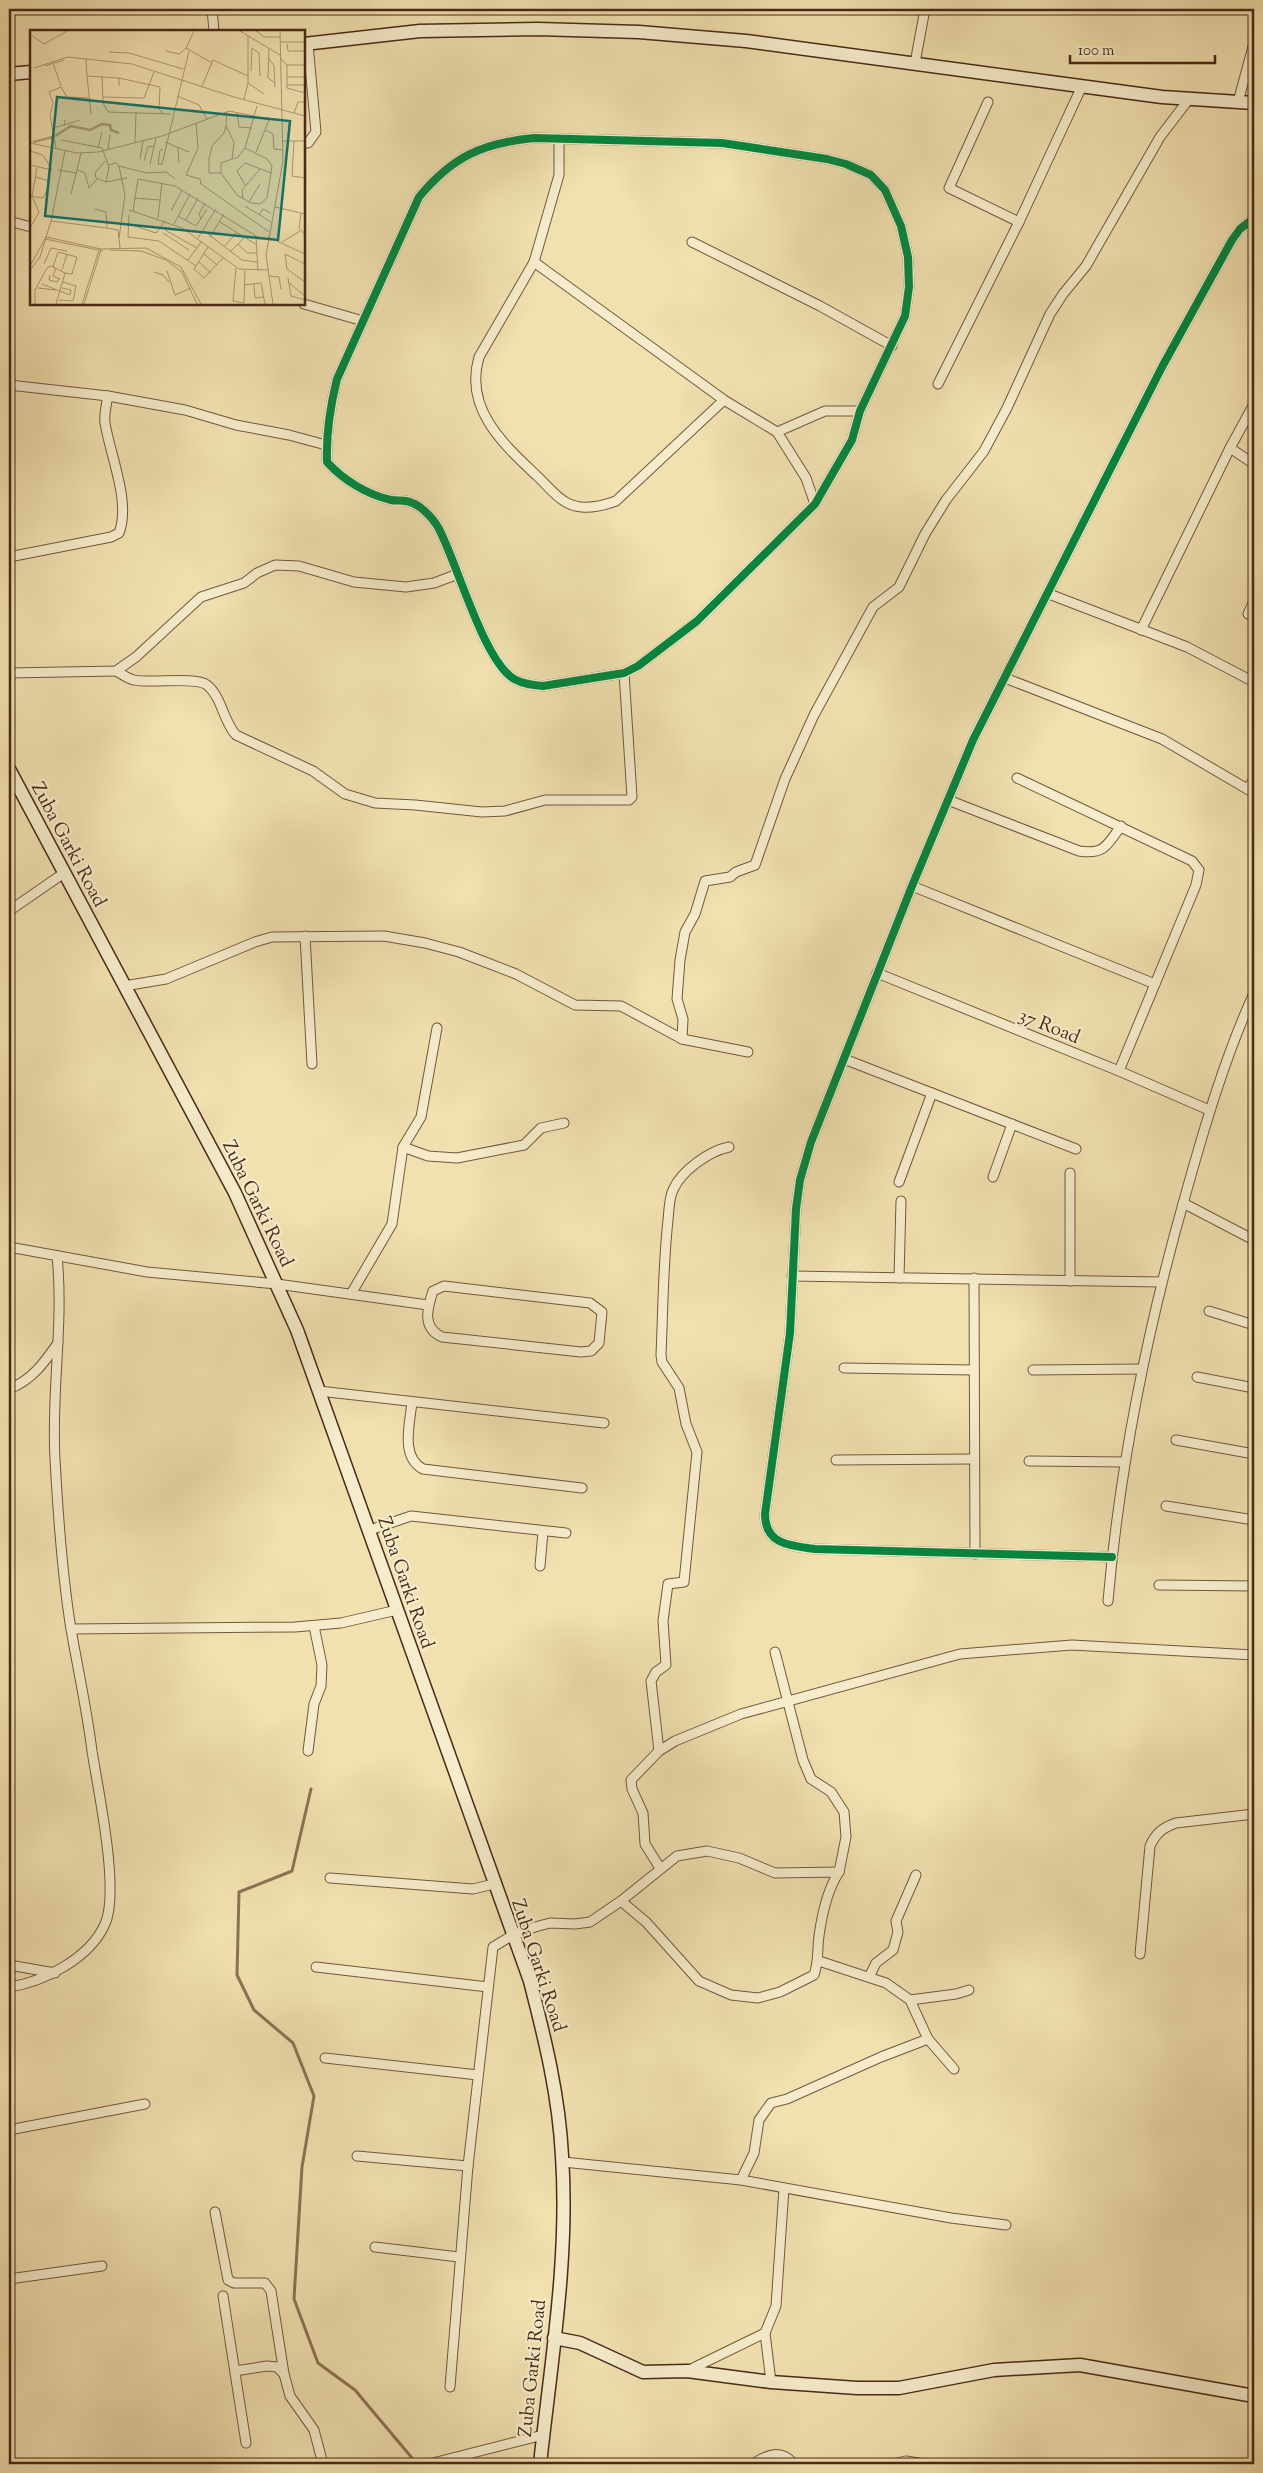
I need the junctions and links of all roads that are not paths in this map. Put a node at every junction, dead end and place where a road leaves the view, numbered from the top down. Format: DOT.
graph roads {
  1 [pos="212,9"];
  2 [pos="925,9"];
  3 [pos="214,30"];
  4 [pos="306,44"];
  5 [pos="1254,44"];
  6 [pos="915,63"];
  7 [pos="30,72"];
  8 [pos="9,74"];
  9 [pos="1082,86"];
  10 [pos="1189,99"];
  11 [pos="988,102"];
  12 [pos="1238,102"];
  13 [pos="1254,102"];
  14 [pos="559,140"];
  15 [pos="305,143"];
  16 [pos="1254,218"];
  17 [pos="9,221"];
  18 [pos="1019,222"];
  19 [pos="30,227"];
  20 [pos="692,242"];
  21 [pos="534,262"];
  22 [pos="305,304"];
  23 [pos="363,321"];
  24 [pos="892,346"];
  25 [pos="938,384"];
  26 [pos="9,385"];
  27 [pos="108,396"];
  28 [pos="724,400"];
  29 [pos="1254,404"];
  30 [pos="860,410"];
  31 [pos="777,432"];
  32 [pos="326,445"];
  33 [pos="1230,448"];
  34 [pos="1254,464"];
  35 [pos="815,504"];
  36 [pos="9,557"];
  37 [pos="458,574"];
  38 [pos="1049,594"];
  39 [pos="1254,601"];
  40 [pos="1248,614"];
  41 [pos="1141,630"];
  42 [pos="116,672"];
  43 [pos="9,673"];
  44 [pos="624,673"];
  45 [pos="1005,678"];
  46 [pos="1254,682"];
  47 [pos="9,769"];
  48 [pos="1017,778"];
  49 [pos="1254,779"];
  50 [pos="1251,790"];
  51 [pos="948,800"];
  52 [pos="1121,826"];
  53 [pos="64,873"];
  54 [pos="912,886"];
  55 [pos="9,911"];
  56 [pos="305,936"];
  57 [pos="877,973"];
  58 [pos="1155,984"];
  59 [pos="124,986"];
  60 [pos="1254,993"];
  61 [pos="437,1028"];
  62 [pos="682,1038"];
  63 [pos="748,1052"];
  64 [pos="844,1059"];
  65 [pos="312,1064"];
  66 [pos="1119,1071"];
  67 [pos="932,1093"];
  68 [pos="1210,1110"];
  69 [pos="564,1124"];
  70 [pos="1012,1124"];
  71 [pos="729,1146"];
  72 [pos="403,1147"];
  73 [pos="1076,1149"];
  74 [pos="1070,1173"];
  75 [pos="993,1177"];
  76 [pos="899,1182"];
  77 [pos="901,1201"];
  78 [pos="1183,1203"];
  79 [pos="1254,1240"];
  80 [pos="9,1248"];
  81 [pos="57,1256"];
  82 [pos="792,1276"];
  83 [pos="899,1278"];
  84 [pos="974,1278"];
  85 [pos="1070,1280"];
  86 [pos="1161,1282"];
  87 [pos="277,1284"];
  88 [pos="351,1294"];
  89 [pos="428,1305"];
  90 [pos="1208,1311"];
  91 [pos="1254,1325"];
  92 [pos="58,1343"];
  93 [pos="844,1368"];
  94 [pos="1142,1369"];
  95 [pos="973,1370"];
  96 [pos="1033,1370"];
  97 [pos="1197,1376"];
  98 [pos="1254,1388"];
  99 [pos="9,1389"];
  100 [pos="319,1391"];
  101 [pos="412,1402"];
  102 [pos="604,1423"];
  103 [pos="1176,1440"];
  104 [pos="1254,1454"];
  105 [pos="973,1459"];
  106 [pos="836,1460"];
  107 [pos="1029,1461"];
  108 [pos="1125,1462"];
  109 [pos="582,1488"];
  110 [pos="1166,1506"];
  111 [pos="1254,1520"];
  112 [pos="370,1530"];
  113 [pos="543,1532"];
  114 [pos="566,1533"];
  115 [pos="975,1554"];
  116 [pos="1112,1557"];
  117 [pos="540,1566"];
  118 [pos="1158,1585"];
  119 [pos="1254,1586"];
  120 [pos="1108,1601"];
  121 [pos="397,1610"];
  122 [pos="314,1626"];
  123 [pos="71,1628"];
  124 [pos="775,1652"];
  125 [pos="1254,1655"];
  126 [pos="788,1702"];
  127 [pos="659,1751"];
  128 [pos="308,1752"];
  129 [pos="1254,1814"];
  130 [pos="660,1868"];
  131 [pos="839,1872"];
  132 [pos="916,1875"];
  133 [pos="330,1878"];
  134 [pos="494,1884"];
  135 [pos="621,1901"];
  136 [pos="513,1935"];
  137 [pos="1140,1954"];
  138 [pos="819,1961"];
  139 [pos="9,1965"];
  140 [pos="316,1967"];
  141 [pos="55,1973"];
  142 [pos="869,1977"];
  143 [pos="9,1987"];
  144 [pos="488,1987"];
  145 [pos="969,1990"];
  146 [pos="910,2000"];
  147 [pos="928,2039"];
  148 [pos="326,2058"];
  149 [pos="954,2069"];
  150 [pos="478,2075"];
  151 [pos="145,2104"];
  152 [pos="9,2130"];
  153 [pos="357,2156"];
  154 [pos="562,2162"];
  155 [pos="468,2166"];
  156 [pos="741,2180"];
  157 [pos="784,2188"];
  158 [pos="215,2212"];
  159 [pos="1006,2225"];
  160 [pos="374,2247"];
  161 [pos="459,2256"];
  162 [pos="102,2266"];
  163 [pos="9,2279"];
  164 [pos="223,2296"];
  165 [pos="764,2333"];
  166 [pos="554,2338"];
  167 [pos="235,2371"];
  168 [pos="687,2371"];
  169 [pos="284,2374"];
  170 [pos="771,2382"];
  171 [pos="450,2387"];
  172 [pos="1254,2396"];
  173 [pos="543,2435"];
  174 [pos="246,2443"];
  175 [pos="323,2464"];
  176 [pos="429,2464"];
  177 [pos="540,2464"];
  178 [pos="753,2464"];
  179 [pos="794,2464"];
  180 [pos="893,2464"];
  181 [pos="925,2464"];
  1 -- 3 [label="street"];
  2 -- 6 [label="street"];
  4 -- 6 [label="main road"];
  4 -- 15 [label="street"];
  5 -- 12 [label="street"];
  6 -- 9 [label="main road"];
  7 -- 8 [label="main road"];
  9 -- 10 [label="main road"];
  9 -- 18 [label="street"];
  10 -- 12 [label="main road"];
  10 -- 62 [label="street"];
  11 -- 18 [label="street"];
  12 -- 13 [label="main road"];
  14 -- 21 [label="street"];
  14 -- 23 [label="street"];
  14 -- 24 [label="street"];
  16 -- 38 [label="street"];
  17 -- 19 [label="street"];
  18 -- 25 [label="street"];
  20 -- 24 [label="street"];
  21 -- 28 [label="street"];
  21 -- 28 [label="street"];
  22 -- 23 [label="street"];
  23 -- 32 [label="street"];
  24 -- 30 [label="street"];
  26 -- 27 [label="street"];
  27 -- 32 [label="street"];
  27 -- 36 [label="street"];
  28 -- 31 [label="street"];
  29 -- 33 [label="street"];
  30 -- 31 [label="street"];
  30 -- 35 [label="street"];
  31 -- 35 [label="street"];
  32 -- 37 [label="street"];
  33 -- 34 [label="street"];
  33 -- 41 [label="street"];
  35 -- 44 [label="street"];
  37 -- 42 [label="street"];
  37 -- 44 [label="street"];
  38 -- 41 [label="street"];
  38 -- 45 [label="street"];
  39 -- 40 [label="street"];
  41 -- 46 [label="street"];
  42 -- 43 [label="street"];
  42 -- 44 [label="street"];
  45 -- 50 [label="street"];
  45 -- 51 [label="street"];
  47 -- 53 [label="main road, Zuba Garki Road"];
  48 -- 52 [label="street"];
  49 -- 50 [label="street"];
  51 -- 52 [label="street"];
  51 -- 54 [label="street"];
  52 -- 58 [label="street"];
  53 -- 55 [label="street"];
  53 -- 59 [label="main road, Zuba Garki Road"];
  54 -- 57 [label="street"];
  54 -- 58 [label="street"];
  56 -- 59 [label="street"];
  56 -- 62 [label="street"];
  56 -- 65 [label="street"];
  57 -- 64 [label="street"];
  57 -- 66 [label="street, 37 Road"];
  58 -- 66 [label="street"];
  59 -- 87 [label="main road, Zuba Garki Road"];
  60 -- 68 [label="street"];
  61 -- 72 [label="street"];
  62 -- 63 [label="street"];
  64 -- 67 [label="street"];
  64 -- 82 [label="street"];
  66 -- 68 [label="street, 37 Road"];
  67 -- 70 [label="street"];
  67 -- 76 [label="street"];
  68 -- 78 [label="street"];
  69 -- 72 [label="street"];
  70 -- 73 [label="street"];
  70 -- 75 [label="street"];
  71 -- 127 [label="street"];
  72 -- 88 [label="street"];
  74 -- 85 [label="street"];
  77 -- 83 [label="street"];
  78 -- 79 [label="street"];
  78 -- 86 [label="street"];
  80 -- 81 [label="street"];
  81 -- 87 [label="street"];
  81 -- 92 [label="street"];
  82 -- 83 [label="street"];
  82 -- 115 [label="street"];
  83 -- 84 [label="street"];
  84 -- 85 [label="street"];
  84 -- 95 [label="street"];
  85 -- 86 [label="street"];
  86 -- 94 [label="street"];
  87 -- 88 [label="street"];
  87 -- 100 [label="main road, Zuba Garki Road"];
  88 -- 89 [label="street"];
  89 -- 89 [label="street"];
  90 -- 91 [label="street"];
  92 -- 99 [label="street"];
  92 -- 123 [label="street"];
  93 -- 95 [label="street"];
  94 -- 96 [label="street"];
  94 -- 108 [label="street"];
  95 -- 105 [label="street"];
  97 -- 98 [label="street"];
  100 -- 101 [label="street"];
  100 -- 112 [label="main road, Zuba Garki Road"];
  101 -- 102 [label="street"];
  101 -- 109 [label="street"];
  103 -- 104 [label="street"];
  105 -- 106 [label="street"];
  105 -- 115 [label="street"];
  107 -- 108 [label="street"];
  108 -- 116 [label="street"];
  110 -- 111 [label="street"];
  112 -- 113 [label="street"];
  112 -- 121 [label="main road, Zuba Garki Road"];
  113 -- 114 [label="street"];
  113 -- 117 [label="street"];
  115 -- 116 [label="street"];
  116 -- 120 [label="street"];
  118 -- 119 [label="street"];
  121 -- 122 [label="street"];
  121 -- 134 [label="main road, Zuba Garki Road"];
  122 -- 123 [label="street"];
  122 -- 128 [label="street"];
  123 -- 141 [label="street"];
  124 -- 126 [label="street"];
  125 -- 126 [label="street"];
  126 -- 127 [label="street"];
  126 -- 131 [label="street"];
  127 -- 130 [label="street"];
  129 -- 137 [label="street"];
  130 -- 131 [label="street"];
  130 -- 135 [label="street"];
  131 -- 138 [label="street"];
  132 -- 142 [label="street"];
  133 -- 134 [label="street"];
  134 -- 136 [label="main road, Zuba Garki Road"];
  135 -- 136 [label="street"];
  135 -- 138 [label="street"];
  136 -- 144 [label="street"];
  136 -- 154 [label="main road, Zuba Garki Road"];
  138 -- 142 [label="street"];
  139 -- 141 [label="street"];
  140 -- 144 [label="street"];
  141 -- 143 [label="street"];
  142 -- 146 [label="street"];
  144 -- 150 [label="street"];
  145 -- 146 [label="street"];
  146 -- 147 [label="street"];
  147 -- 149 [label="street"];
  147 -- 156 [label="street"];
  148 -- 150 [label="street"];
  150 -- 155 [label="street"];
  151 -- 152 [label="street"];
  153 -- 155 [label="street"];
  154 -- 156 [label="street"];
  154 -- 166 [label="main road, Zuba Garki Road"];
  155 -- 161 [label="street"];
  156 -- 157 [label="street"];
  157 -- 159 [label="street"];
  157 -- 165 [label="street"];
  158 -- 169 [label="street"];
  160 -- 161 [label="street"];
  161 -- 171 [label="street"];
  162 -- 163 [label="street"];
  164 -- 167 [label="street"];
  165 -- 168 [label="street"];
  165 -- 170 [label="street"];
  166 -- 168 [label="main road"];
  166 -- 173 [label="main road, Zuba Garki Road"];
  167 -- 169 [label="street"];
  167 -- 174 [label="street"];
  168 -- 170 [label="main road"];
  169 -- 175 [label="street"];
  170 -- 172 [label="main road"];
  173 -- 176 [label="street"];
  173 -- 177 [label="main road, Zuba Garki Road"];
  178 -- 179 [label="street"];
  180 -- 181 [label="street"];
}
